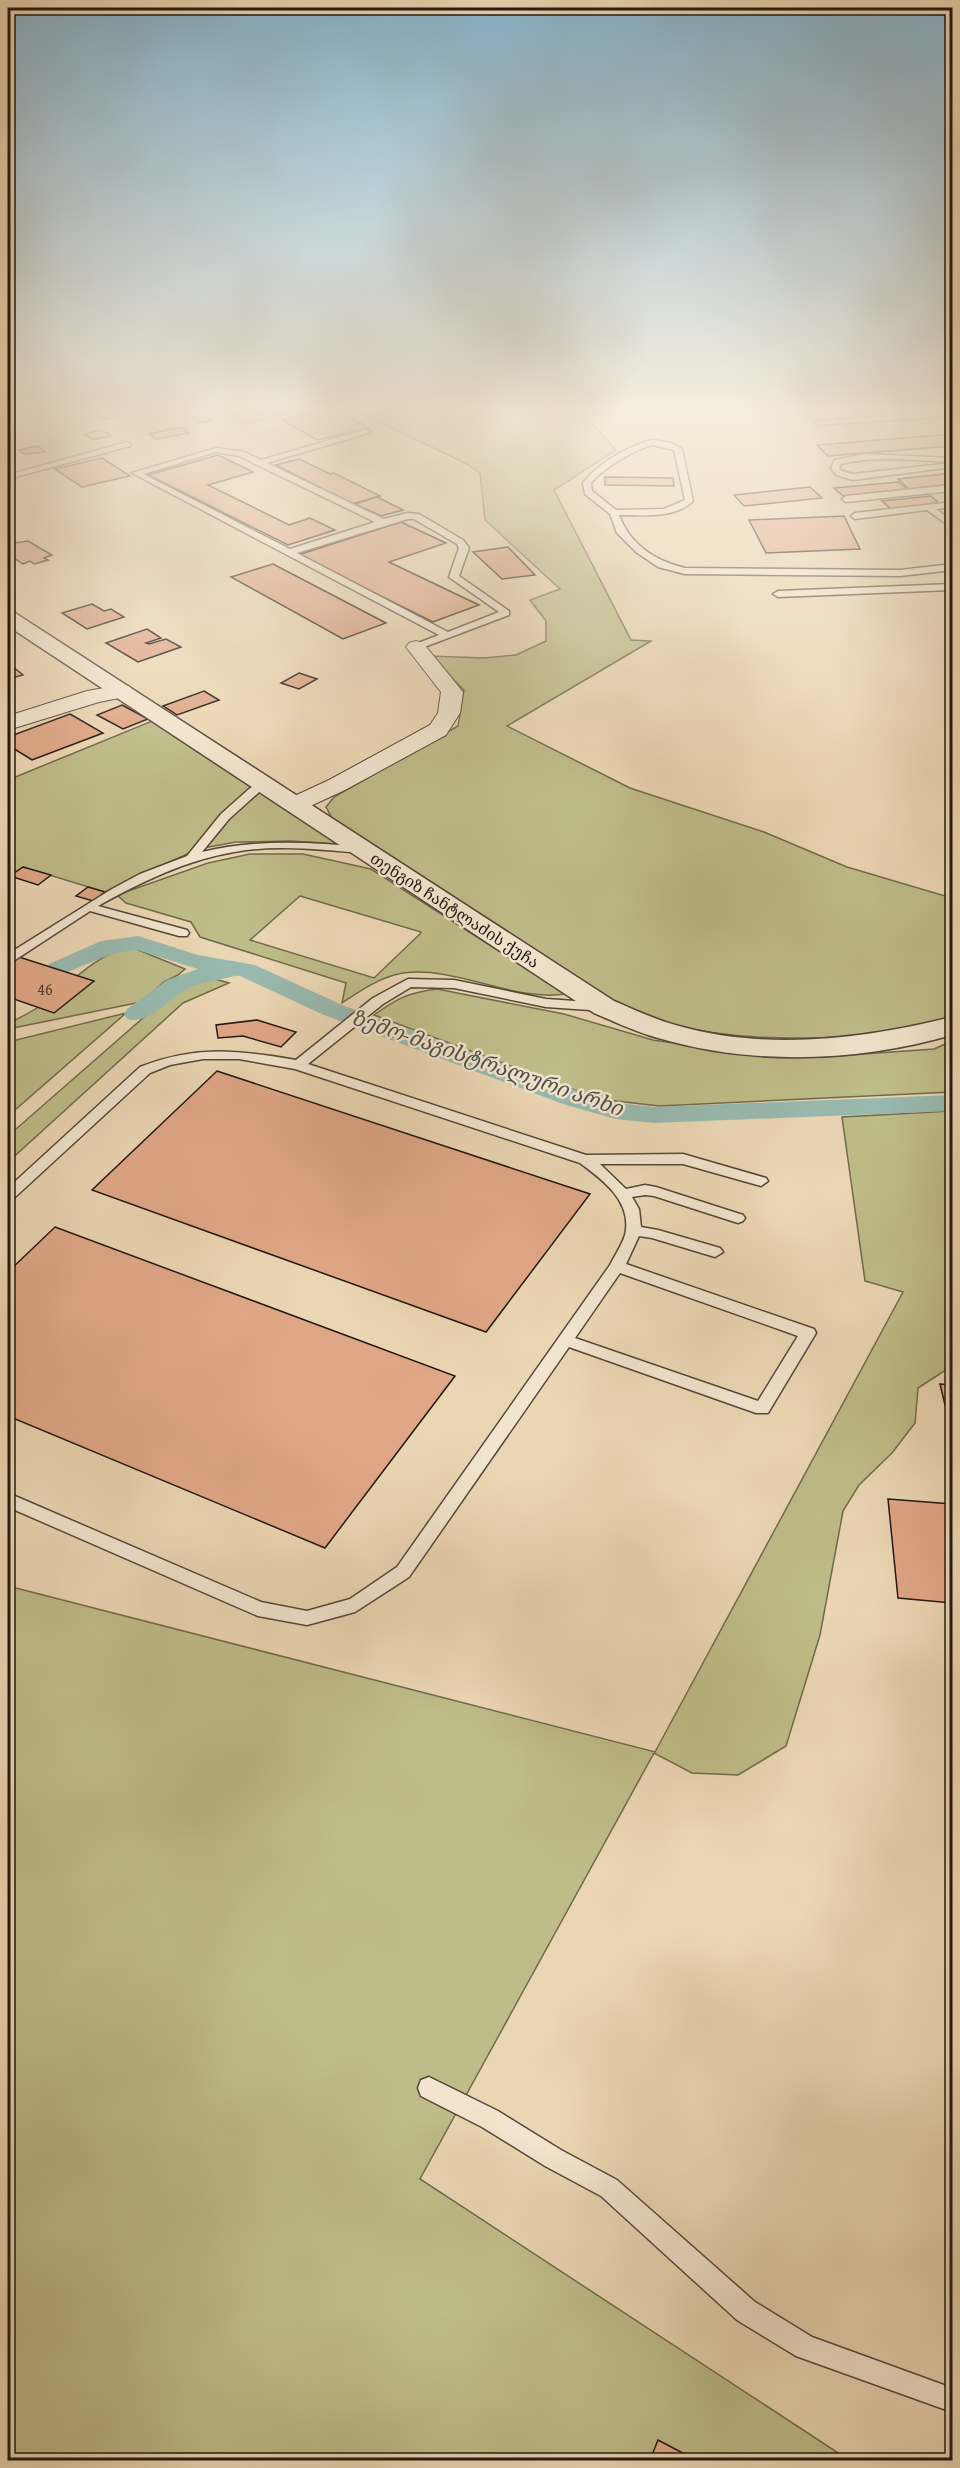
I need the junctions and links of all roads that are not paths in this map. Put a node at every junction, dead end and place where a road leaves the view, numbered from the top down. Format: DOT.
graph roads {
  1 [pos="239,527"];
  2 [pos="367,527"];
  3 [pos="435,527"];
  4 [pos="619,527"];
  5 [pos="288,553"];
  6 [pos="952,567"];
  7 [pos="952,587"];
  8 [pos="778,594"];
  9 [pos="8,617"];
  10 [pos="447,635"];
  11 [pos="416,647"];
  12 [pos="121,691"];
  13 [pos="8,723"];
  14 [pos="263,783"];
  15 [pos="296,804"];
  16 [pos="363,850"];
  17 [pos="194,856"];
  18 [pos="88,907"];
  19 [pos="183,933"];
  20 [pos="8,958"];
  21 [pos="604,1007"];
  22 [pos="952,1026"];
  23 [pos="298,1065"];
  24 [pos="585,1160"];
  25 [pos="761,1181"];
  26 [pos="622,1194"];
  27 [pos="8,1196"];
  28 [pos="738,1218"];
  29 [pos="634,1231"];
  30 [pos="715,1252"];
  31 [pos="617,1266"];
  32 [pos="565,1340"];
  33 [pos="8,1500"];
  34 [pos="429,2088"];
  35 [pos="952,2400"];
  1 -- 5 [label="lane"];
  2 -- 5 [label="lane"];
  3 -- 10 [label="lane"];
  4 -- 6 [label="lane"];
  5 -- 10 [label="lane"];
  7 -- 8 [label="lane"];
  9 -- 12 [label="street, თენგიზ ჩანტლაძის ქუჩა"];
  10 -- 11 [label="lane"];
  11 -- 15 [label="street"];
  12 -- 13 [label="street"];
  12 -- 14 [label="street, თენგიზ ჩანტლაძის ქუჩა"];
  14 -- 15 [label="street, თენგიზ ჩანტლაძის ქუჩა"];
  14 -- 17 [label="lane"];
  15 -- 16 [label="street, თენგიზ ჩანტლაძის ქუჩა"];
  16 -- 17 [label="lane"];
  16 -- 21 [label="street, თენგიზ ჩანტლაძის ქუჩა"];
  17 -- 18 [label="lane"];
  18 -- 19 [label="lane"];
  18 -- 20 [label="lane"];
  21 -- 22 [label="street, თენგიზ ჩანტლაძის ქუჩა"];
  21 -- 23 [label="lane"];
  23 -- 24 [label="lane"];
  23 -- 27 [label="lane"];
  24 -- 25 [label="lane"];
  24 -- 26 [label="lane"];
  26 -- 28 [label="lane"];
  26 -- 29 [label="lane"];
  29 -- 30 [label="lane"];
  29 -- 31 [label="lane"];
  31 -- 32 [label="lane"];
  31 -- 32 [label="lane"];
  32 -- 33 [label="lane"];
  34 -- 35 [label="lane"];
}
